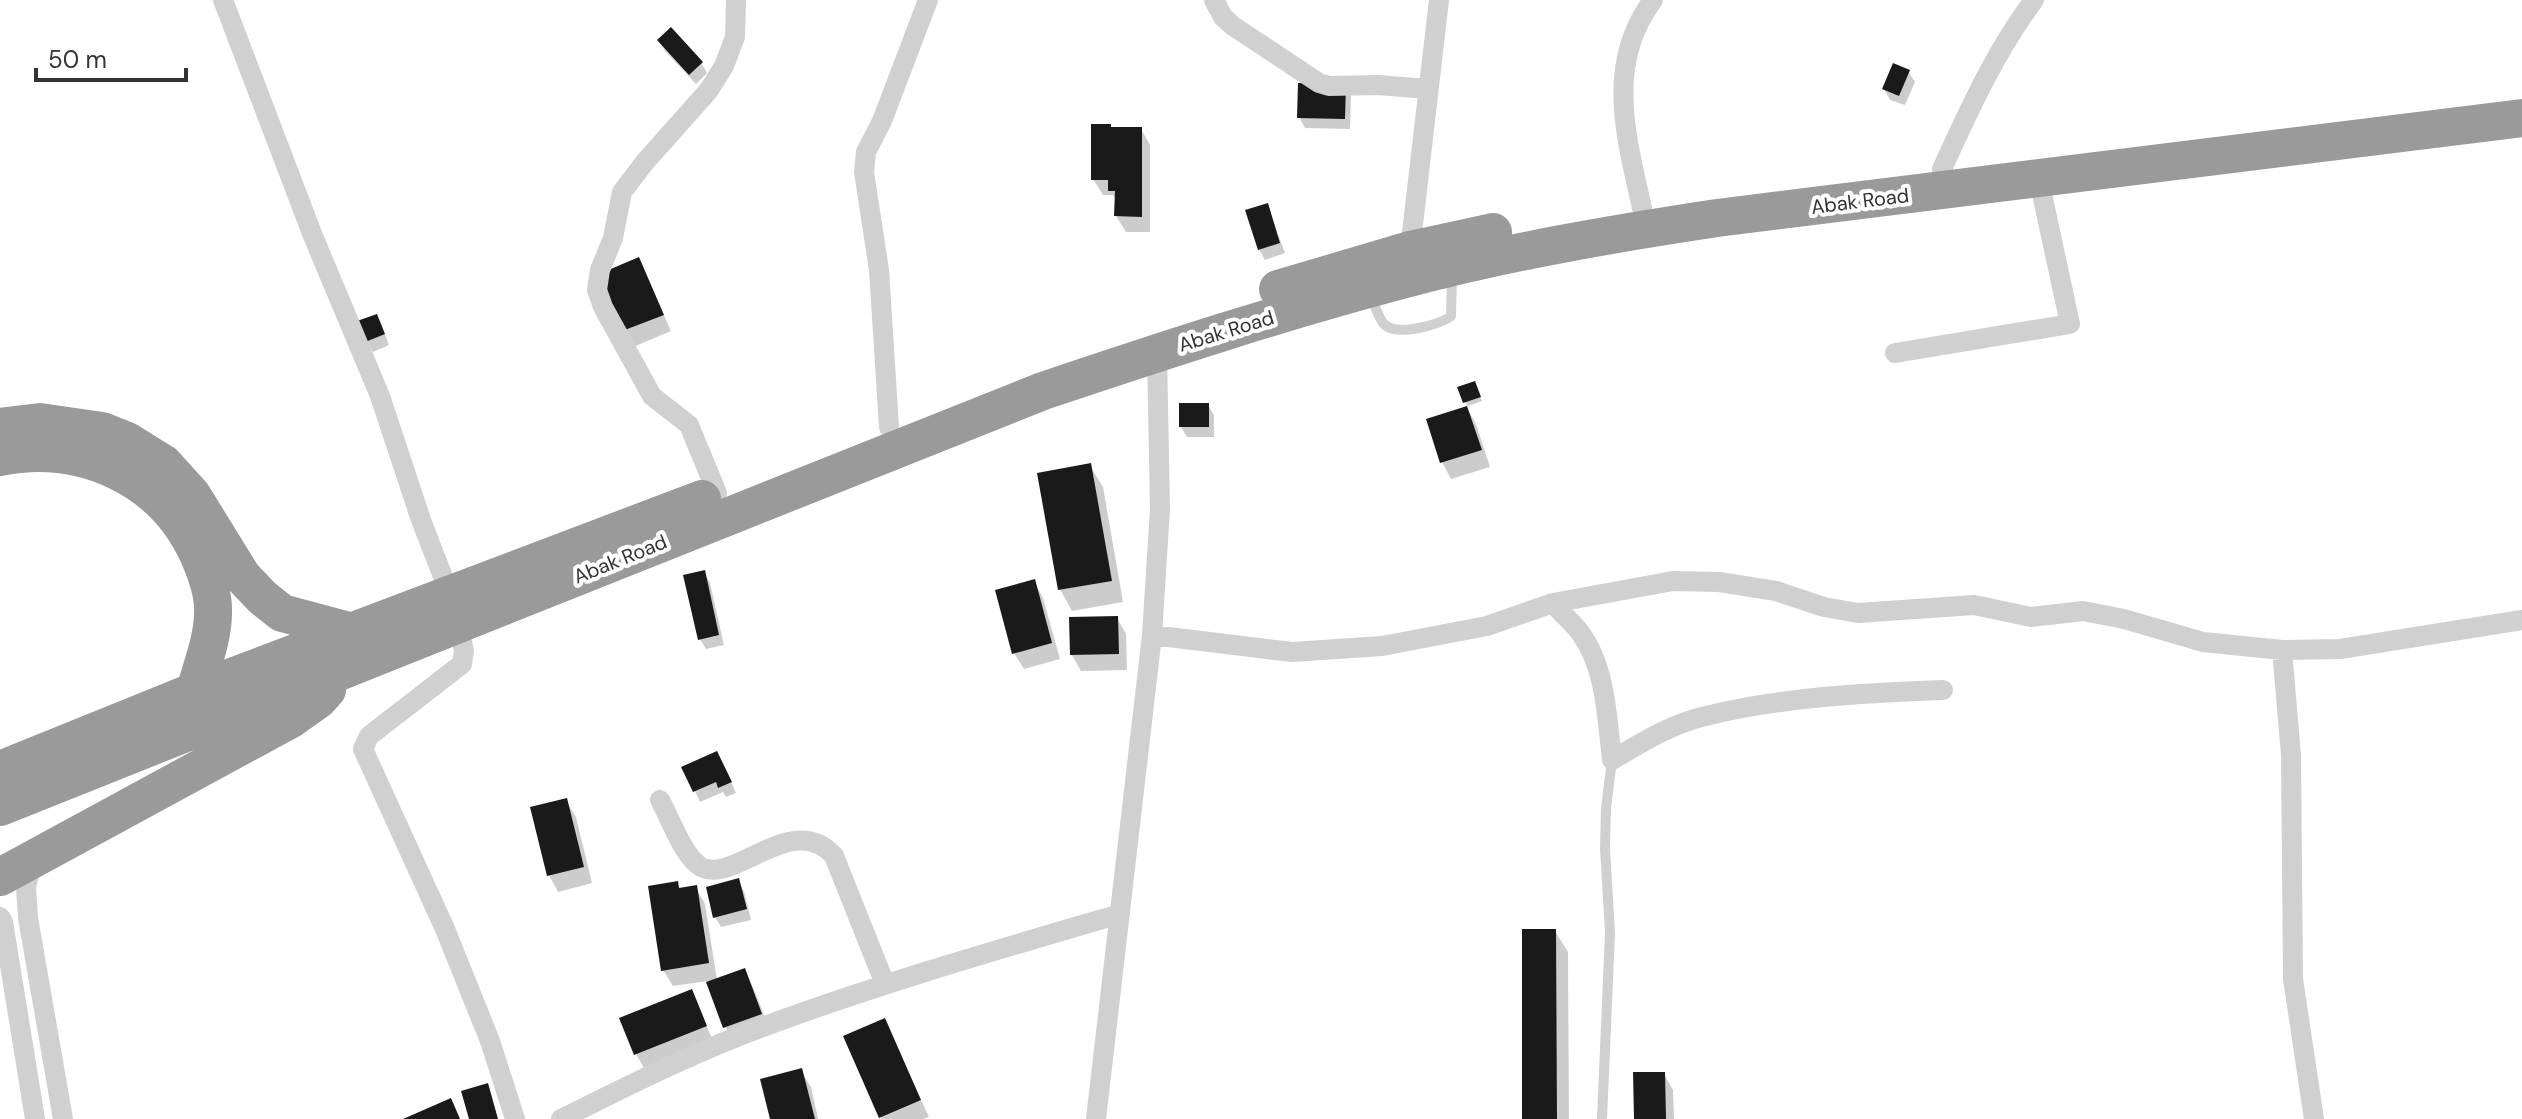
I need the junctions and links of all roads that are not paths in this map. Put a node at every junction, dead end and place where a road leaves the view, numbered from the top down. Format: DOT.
graph roads {
  1 [pos="223,0"];
  2 [pos="736,0"];
  3 [pos="928,0"];
  4 [pos="1214,0"];
  5 [pos="1439,0"];
  6 [pos="1653,0"];
  7 [pos="2034,0"];
  8 [pos="1428,89"];
  9 [pos="2522,93"];
  10 [pos="2522,118"];
  11 [pos="1942,169"];
  12 [pos="2037,170"];
  13 [pos="1642,208"];
  14 [pos="1410,250"];
  15 [pos="1452,268"];
  16 [pos="1368,289"];
  17 [pos="1157,353"];
  18 [pos="1895,353"];
  19 [pos="0,427"];
  20 [pos="889,427"];
  21 [pos="0,457"];
  22 [pos="717,493"];
  23 [pos="1553,603"];
  24 [pos="454,610"];
  25 [pos="2522,620"];
  26 [pos="353,632"];
  27 [pos="1152,635"];
  28 [pos="2282,650"];
  29 [pos="344,670"];
  30 [pos="1943,690"];
  31 [pos="195,691"];
  32 [pos="1612,760"];
  33 [pos="0,770"];
  34 [pos="660,800"];
  35 [pos="0,807"];
  36 [pos="16,868"];
  37 [pos="1120,914"];
  38 [pos="0,917"];
  39 [pos="885,984"];
  40 [pos="35,1119"];
  41 [pos="63,1119"];
  42 [pos="515,1119"];
  43 [pos="561,1119"];
  44 [pos="1096,1119"];
  45 [pos="1602,1119"];
  46 [pos="2314,1119"];
  1 -- 24 [label="street"];
  2 -- 22 [label="street"];
  3 -- 20 [label="street"];
  4 -- 8 [label="street"];
  5 -- 8 [label="street"];
  6 -- 13 [label="street"];
  7 -- 11 [label="street"];
  8 -- 14 [label="street"];
  9 -- 12 [label="highway, Abak Road"];
  10 -- 12 [label="highway, Abak Road"];
  11 -- 12 [label="highway, Abak Road"];
  11 -- 13 [label="highway, Abak Road"];
  12 -- 15 [label="highway, Abak Road"];
  12 -- 18 [label="street"];
  13 -- 14 [label="highway, Abak Road"];
  14 -- 20 [label="highway, Abak Road"];
  15 -- 16 [label="highway, Abak Road"];
  15 -- 16 [label="lane"];
  16 -- 17 [label="highway, Abak Road"];
  17 -- 24 [label="highway, Abak Road"];
  17 -- 27 [label="street"];
  19 -- 26 [label="highway"];
  20 -- 22 [label="highway, Abak Road"];
  21 -- 31 [label="highway"];
  22 -- 24 [label="highway, Abak Road"];
  23 -- 27 [label="street"];
  23 -- 28 [label="street"];
  23 -- 32 [label="street"];
  24 -- 26 [label="highway, Abak Road"];
  24 -- 29 [label="highway, Abak Road"];
  24 -- 42 [label="street"];
  25 -- 28 [label="street"];
  26 -- 31 [label="highway, Abak Road"];
  27 -- 37 [label="street"];
  28 -- 46 [label="street"];
  29 -- 35 [label="highway, Abak Road"];
  29 -- 36 [label="highway"];
  30 -- 32 [label="street"];
  31 -- 33 [label="highway, Abak Road"];
  32 -- 45 [label="lane"];
  34 -- 39 [label="street"];
  36 -- 41 [label="street"];
  37 -- 39 [label="street"];
  37 -- 44 [label="street"];
  38 -- 40 [label="street"];
  39 -- 43 [label="street"];
}
